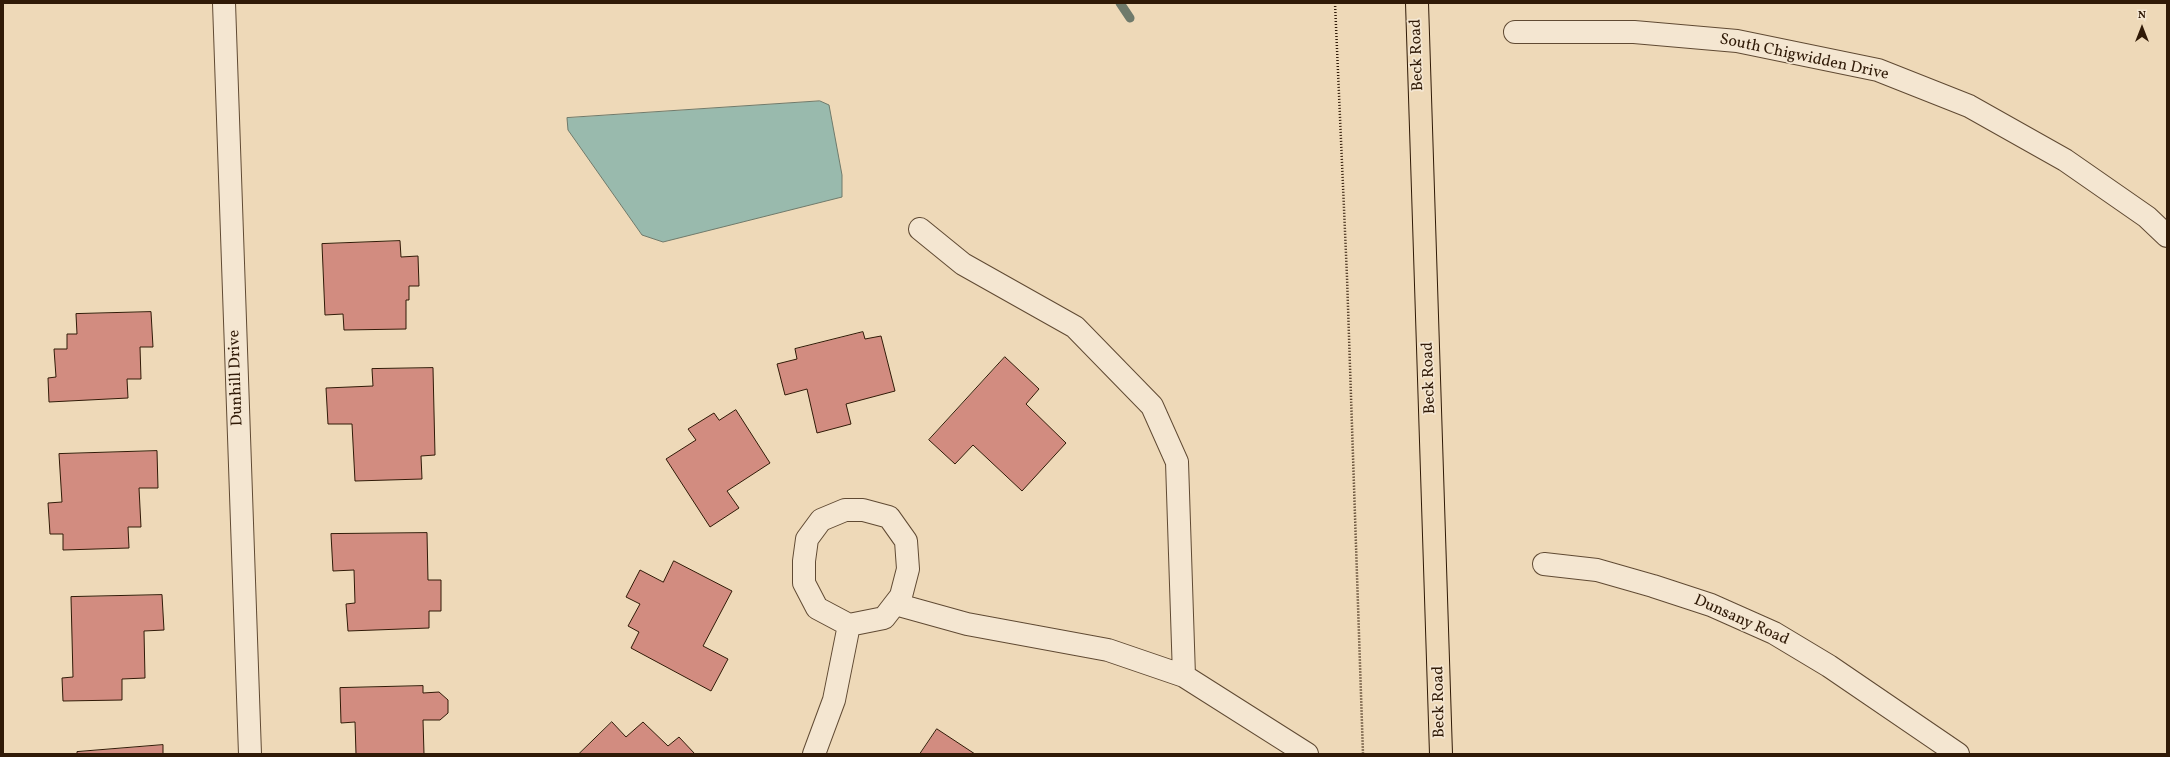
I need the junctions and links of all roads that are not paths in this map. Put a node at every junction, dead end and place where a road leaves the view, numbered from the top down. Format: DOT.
graph roads {
  1 [pos="224,3"];
  2 [pos="1417,3"];
  3 [pos="1515,32"];
  4 [pos="920,229"];
  5 [pos="2167,236"];
  6 [pos="1544,564"];
  7 [pos="894,604"];
  8 [pos="849,625"];
  9 [pos="1184,676"];
  10 [pos="1948,751"];
  11 [pos="250,754"];
  12 [pos="814,754"];
  13 [pos="1307,754"];
  14 [pos="1442,754"];
  1 -- 11 [label="street, Dunhill Drive"];
  2 -- 14 [label="main road, Beck Road"];
  3 -- 5 [label="street, South Chigwidden Drive"];
  4 -- 9 [label="street"];
  6 -- 10 [label="street, Dunsany Road"];
  7 -- 8 [label="street"];
  7 -- 8 [label="street"];
  7 -- 9 [label="street"];
  8 -- 12 [label="street"];
  9 -- 13 [label="street"];
}
